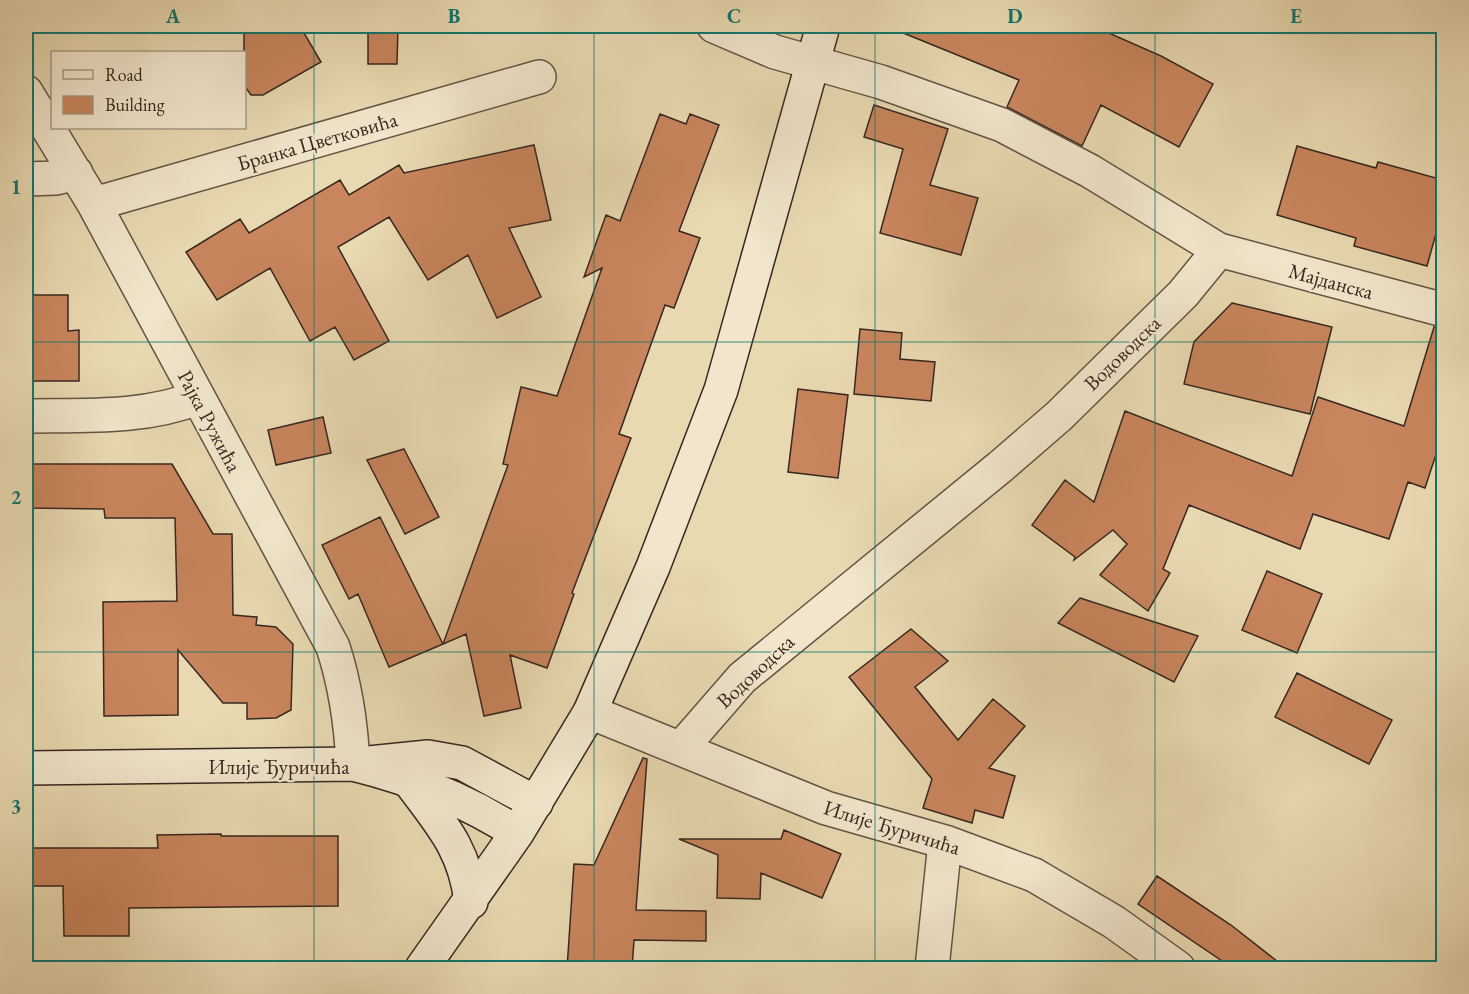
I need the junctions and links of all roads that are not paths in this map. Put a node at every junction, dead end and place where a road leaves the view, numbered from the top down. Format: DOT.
graph roads {
  1 [pos="714,26"];
  2 [pos="823,26"];
  3 [pos="812,63"];
  4 [pos="539,77"];
  5 [pos="26,92"];
  6 [pos="76,173"];
  7 [pos="26,179"];
  8 [pos="94,204"];
  9 [pos="1219,250"];
  10 [pos="1443,310"];
  11 [pos="197,398"];
  12 [pos="26,416"];
  13 [pos="590,712"];
  14 [pos="682,747"];
  15 [pos="353,764"];
  16 [pos="26,768"];
  17 [pos="410,782"];
  18 [pos="536,803"];
  19 [pos="517,833"];
  20 [pos="945,842"];
  21 [pos="471,902"];
  22 [pos="422,969"];
  23 [pos="932,969"];
  24 [pos="1178,969"];
  1 -- 3 [label="street"];
  2 -- 3 [label="street"];
  3 -- 9 [label="street"];
  3 -- 13 [label="street"];
  4 -- 8 [label="street, Бранка Цветковића"];
  5 -- 6 [label="street, Рајка Ружића"];
  6 -- 7 [label="street"];
  6 -- 8 [label="street, Рајка Ружића"];
  8 -- 11 [label="street, Рајка Ружића"];
  9 -- 10 [label="street, Мајданска"];
  9 -- 14 [label="street, Водоводска"];
  11 -- 12 [label="street"];
  11 -- 15 [label="street, Рајка Ружића"];
  13 -- 14 [label="street, Илије Ђуричића"];
  13 -- 18 [label="street"];
  14 -- 20 [label="street, Илије Ђуричића"];
  15 -- 16 [label="street, Илије Ђуричића"];
  15 -- 17 [label="street, Илије Ђуричића"];
  15 -- 18 [label="street"];
  17 -- 19 [label="street, Илије Ђуричића"];
  17 -- 21 [label="street"];
  18 -- 19 [label="street"];
  19 -- 21 [label="street"];
  20 -- 23 [label="street"];
  20 -- 24 [label="street, Илије Ђуричића"];
  21 -- 22 [label="street"];
}
